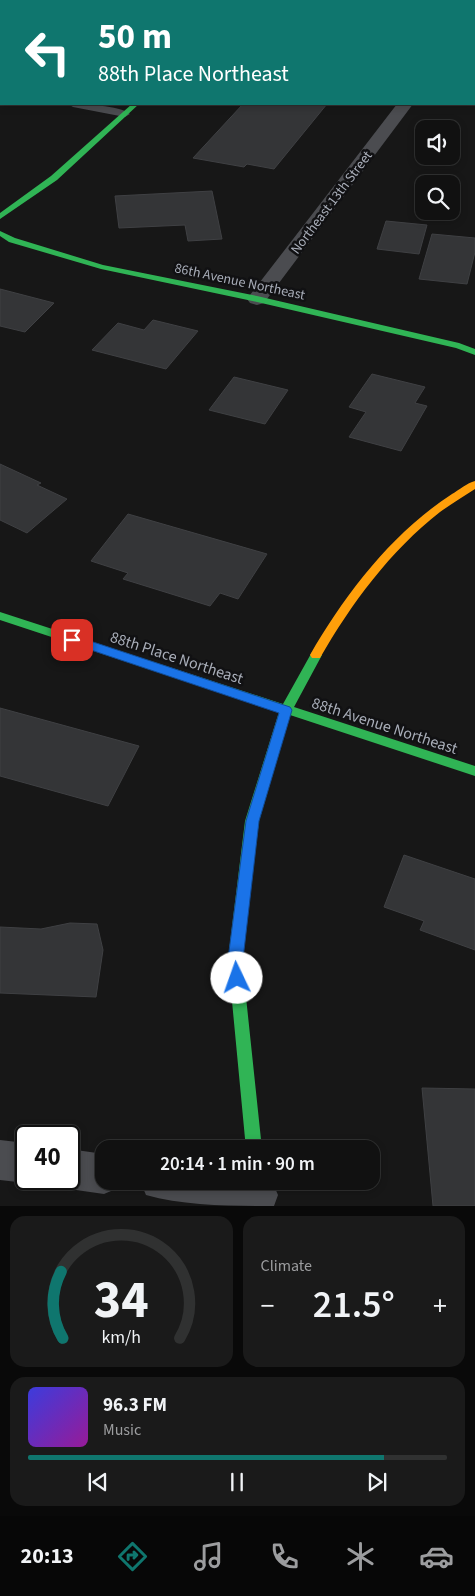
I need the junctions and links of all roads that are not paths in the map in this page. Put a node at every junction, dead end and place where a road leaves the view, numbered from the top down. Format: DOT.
graph roads {
  1 [pos="78,105"];
  2 [pos="135,105"];
  3 [pos="404,105"];
  4 [pos="125,114"];
  5 [pos="0,216"];
  6 [pos="0,234"];
  7 [pos="257,299"];
  8 [pos="475,352"];
  9 [pos="475,484"];
  10 [pos="0,616"];
  11 [pos="286,710"];
  12 [pos="475,771"];
  13 [pos="253,1140"];
  14 [pos="0,1160"];
  15 [pos="15,1162"];
  16 [pos="80,1171"];
  17 [pos="95,1173"];
  18 [pos="229,1190"];
  19 [pos="259,1194"];
  1 -- 4 [label="lane"];
  2 -- 4 [label="street"];
  3 -- 7 [label="street, Northeast 13th Street"];
  4 -- 5 [label="street"];
  6 -- 7 [label="street, 86th Avenue Northeast"];
  7 -- 8 [label="street, 86th Avenue Northeast"];
  9 -- 11 [label="street"];
  10 -- 11 [label="street, 88th Place Northeast"];
  11 -- 12 [label="street, 88th Avenue Northeast"];
  11 -- 13 [label="street"];
  14 -- 15 [label="street"];
  16 -- 17 [label="street"];
  18 -- 19 [label="street"];
}
